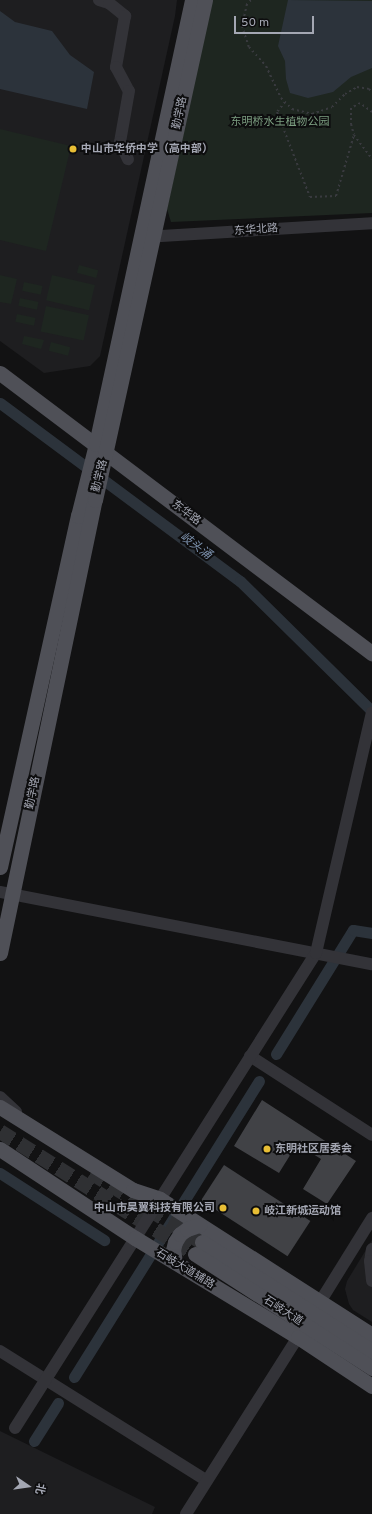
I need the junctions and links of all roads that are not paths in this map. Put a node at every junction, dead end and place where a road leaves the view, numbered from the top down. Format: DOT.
graph roads {
  1 [pos="98,0"];
  2 [pos="192,0"];
  3 [pos="205,0"];
  4 [pos="128,159"];
  5 [pos="372,222"];
  6 [pos="146,237"];
  7 [pos="0,361"];
  8 [pos="0,373"];
  9 [pos="102,443"];
  10 [pos="89,496"];
  11 [pos="372,641"];
  12 [pos="372,653"];
  13 [pos="372,712"];
  14 [pos="0,867"];
  15 [pos="6,893"];
  16 [pos="0,953"];
  17 [pos="316,953"];
  18 [pos="366,963"];
  19 [pos="250,1056"];
  20 [pos="0,1097"];
  21 [pos="0,1107"];
  22 [pos="31,1126"];
  23 [pos="372,1135"];
  24 [pos="0,1149"];
  25 [pos="160,1200"];
  26 [pos="372,1218"];
  27 [pos="199,1224"];
  28 [pos="362,1235"];
  29 [pos="135,1238"];
  30 [pos="372,1244"];
  31 [pos="372,1250"];
  32 [pos="175,1262"];
  33 [pos="372,1281"];
  34 [pos="320,1302"];
  35 [pos="372,1336"];
  36 [pos="298,1338"];
  37 [pos="372,1351"];
  38 [pos="0,1352"];
  39 [pos="372,1368"];
  40 [pos="45,1380"];
  41 [pos="372,1386"];
  42 [pos="14,1428"];
  43 [pos="206,1480"];
  44 [pos="186,1514"];
  1 -- 4 [label="street"];
  2 -- 6 [label="main road, 勤学路"];
  3 -- 6 [label="main road, 勤学路"];
  5 -- 6 [label="street, 东华北路"];
  6 -- 9 [label="main road, 勤学路"];
  7 -- 9 [label="main road, 东华路"];
  8 -- 9 [label="main road, 东华路"];
  9 -- 10 [label="main road, 勤学路"];
  9 -- 11 [label="main road, 东华路"];
  9 -- 12 [label="main road, 东华路"];
  10 -- 14 [label="main road, 勤学路"];
  10 -- 15 [label="main road, 勤学路"];
  13 -- 17 [label="street"];
  15 -- 16 [label="main road, 勤学路"];
  15 -- 17 [label="street"];
  17 -- 18 [label="street"];
  17 -- 19 [label="street"];
  19 -- 23 [label="street"];
  19 -- 25 [label="street"];
  20 -- 22 [label="street"];
  21 -- 22 [label="main road"];
  22 -- 25 [label="main road"];
  24 -- 29 [label="main road, 石岐大道辅路"];
  25 -- 27 [label="main road"];
  25 -- 29 [label="street"];
  26 -- 28 [label="street"];
  27 -- 32 [label="main road"];
  27 -- 34 [label="main road"];
  28 -- 30 [label="street"];
  28 -- 34 [label="street"];
  29 -- 32 [label="main road, 石岐大道辅路"];
  29 -- 40 [label="street"];
  31 -- 33 [label="street"];
  32 -- 36 [label="main road, 石岐大道辅路"];
  34 -- 35 [label="main road"];
  36 -- 41 [label="main road, 石岐大道辅路"];
  36 -- 43 [label="street"];
  37 -- 39 [label="main road, 石岐大道"];
  38 -- 40 [label="street"];
  40 -- 42 [label="street"];
  40 -- 43 [label="street"];
  43 -- 44 [label="street"];
}
